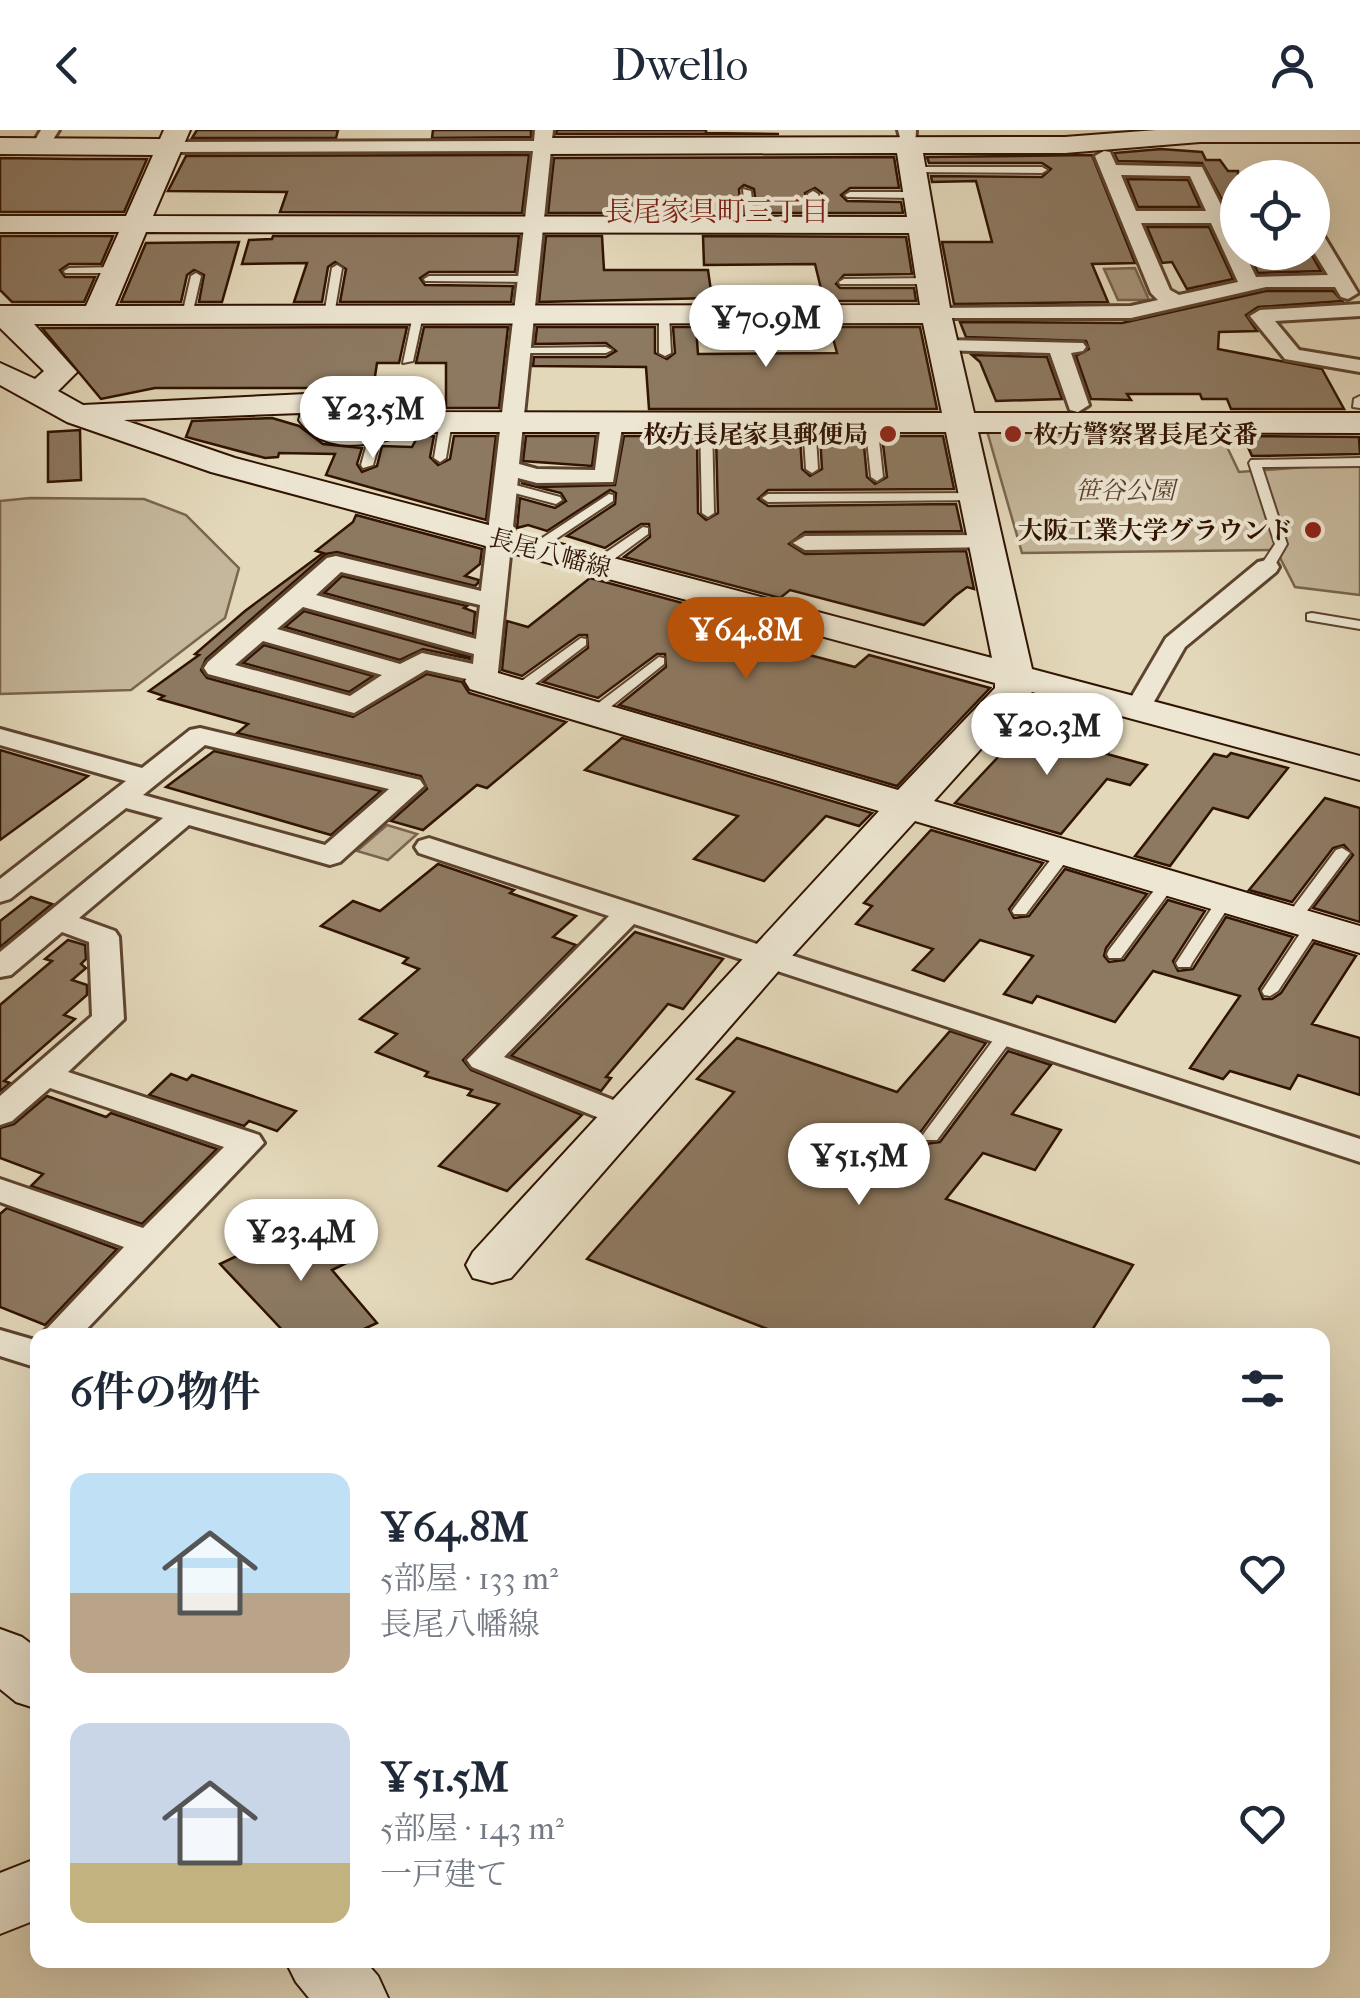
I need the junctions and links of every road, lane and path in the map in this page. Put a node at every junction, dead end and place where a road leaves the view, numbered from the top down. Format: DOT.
graph roads {
  1 [pos="1292,132"];
  2 [pos="1360,134"];
  3 [pos="45,138"];
  4 [pos="174,138"];
  5 [pos="543,138"];
  6 [pos="1099,142"];
  7 [pos="0,146"];
  8 [pos="1042,170"];
  9 [pos="1110,170"];
  10 [pos="912,173"];
  11 [pos="746,190"];
  12 [pos="813,194"];
  13 [pos="850,195"];
  14 [pos="1220,206"];
  15 [pos="1220,217"];
  16 [pos="1130,218"];
  17 [pos="0,224"];
  18 [pos="751,224"];
  19 [pos="134,225"];
  20 [pos="533,225"];
  21 [pos="820,226"];
  22 [pos="1330,262"];
  23 [pos="337,268"];
  24 [pos="117,270"];
  25 [pos="1245,270"];
  26 [pos="69,271"];
  27 [pos="196,276"];
  28 [pos="527,279"];
  29 [pos="429,280"];
  30 [pos="930,281"];
  31 [pos="1341,281"];
  32 [pos="844,282"];
  33 [pos="1249,284"];
  34 [pos="1176,302"];
  35 [pos="1359,311"];
  36 [pos="97,314"];
  37 [pos="523,314"];
  38 [pos="664,314"];
  39 [pos="936,314"];
  40 [pos="1,315"];
  41 [pos="329,315"];
  42 [pos="418,315"];
  43 [pos="187,316"];
  44 [pos="944,346"];
  45 [pos="606,350"];
  46 [pos="519,351"];
  47 [pos="665,354"];
  48 [pos="407,362"];
  49 [pos="1360,366"];
  50 [pos="0,372"];
  51 [pos="38,392"];
  52 [pos="1359,408"];
  53 [pos="1096,411"];
  54 [pos="512,414"];
  55 [pos="658,414"];
  56 [pos="808,414"];
  57 [pos="959,414"];
  58 [pos="91,420"];
  59 [pos="392,421"];
  60 [pos="446,422"];
  61 [pos="612,422"];
  62 [pos="706,422"];
  63 [pos="871,422"];
  64 [pos="440,458"];
  65 [pos="1360,462"];
  66 [pos="368,465"];
  67 [pos="812,469"];
  68 [pos="505,476"];
  69 [pos="877,477"];
  70 [pos="978,497"];
  71 [pos="609,498"];
  72 [pos="768,498"];
  73 [pos="556,500"];
  74 [pos="708,513"];
  75 [pos="643,531"];
  76 [pos="988,542"];
  77 [pos="516,543"];
  78 [pos="805,543"];
  79 [pos="596,565"];
  80 [pos="1267,567"];
  81 [pos="300,599"];
  82 [pos="492,602"];
  83 [pos="1312,618"];
  84 [pos="1360,626"];
  85 [pos="256,631"];
  86 [pos="581,642"];
  87 [pos="659,661"];
  88 [pos="399,672"];
  89 [pos="493,674"];
  90 [pos="1015,676"];
  91 [pos="1138,708"];
  92 [pos="593,714"];
  93 [pos="0,737"];
  94 [pos="1360,768"];
  95 [pos="144,778"];
  96 [pos="120,797"];
  97 [pos="906,807"];
  98 [pos="184,815"];
  99 [pos="429,847"];
  100 [pos="1342,852"];
  101 [pos="1064,853"];
  102 [pos="1168,884"];
  103 [pos="0,893"];
  104 [pos="1224,900"];
  105 [pos="1020,911"];
  106 [pos="630,912"];
  107 [pos="57,920"];
  108 [pos="1302,923"];
  109 [pos="1360,940"];
  110 [pos="1116,954"];
  111 [pos="766,957"];
  112 [pos="1184,963"];
  113 [pos="0,968"];
  114 [pos="1270,991"];
  115 [pos="1006,1035"];
  116 [pos="45,1074"];
  117 [pos="0,1114"];
  118 [pos="624,1116"];
  119 [pos="931,1136"];
  120 [pos="1359,1149"];
  121 [pos="0,1190"];
  122 [pos="149,1243"];
  123 [pos="492,1265"];
  124 [pos="65,1328"];
  125 [pos="0,1343"];
  126 [pos="30,1352"];
  127 [pos="0,1654"];
  128 [pos="30,1678"];
  129 [pos="30,1891"];
  130 [pos="0,1904"];
  131 [pos="327,1968"];
  132 [pos="353,1998"];
  1 -- 2 [label="street"];
  1 -- 6 [label="street"];
  3 -- 4 [label="street"];
  3 -- 7 [label="street"];
  4 -- 5 [label="street"];
  4 -- 19 [label="street"];
  5 -- 10 [label="street"];
  5 -- 20 [label="street"];
  6 -- 9 [label="street"];
  6 -- 10 [label="street"];
  8 -- 10 [label="lane"];
  9 -- 14 [label="street"];
  9 -- 16 [label="street"];
  10 -- 13 [label="lane"];
  10 -- 21 [label="street"];
  10 -- 30 [label="street"];
  11 -- 18 [label="lane"];
  12 -- 21 [label="lane"];
  15 -- 16 [label="street"];
  16 -- 34 [label="street"];
  17 -- 19 [label="street"];
  18 -- 20 [label="street"];
  18 -- 21 [label="street"];
  19 -- 20 [label="street"];
  19 -- 24 [label="street"];
  20 -- 28 [label="street"];
  22 -- 31 [label="street"];
  23 -- 41 [label="lane"];
  24 -- 26 [label="lane"];
  24 -- 36 [label="street"];
  25 -- 33 [label="street"];
  27 -- 43 [label="lane"];
  28 -- 29 [label="lane"];
  28 -- 37 [label="street"];
  30 -- 32 [label="lane"];
  30 -- 39 [label="street"];
  31 -- 33 [label="street"];
  31 -- 35 [label="street"];
  33 -- 34 [label="street"];
  34 -- 39 [label="street"];
  35 -- 49 [label="street"];
  36 -- 40 [label="street"];
  36 -- 43 [label="street"];
  37 -- 38 [label="street"];
  37 -- 42 [label="street"];
  37 -- 46 [label="street"];
  38 -- 39 [label="street"];
  38 -- 47 [label="lane"];
  39 -- 44 [label="street"];
  40 -- 51 [label="street"];
  41 -- 42 [label="street"];
  41 -- 43 [label="street"];
  42 -- 48 [label="lane"];
  44 -- 53 [label="street"];
  44 -- 57 [label="street"];
  45 -- 46 [label="lane"];
  46 -- 54 [label="street"];
  50 -- 51 [label="street, 長尾八幡線"];
  51 -- 58 [label="street, 長尾八幡線"];
  52 -- 53 [label="street"];
  53 -- 57 [label="street"];
  54 -- 55 [label="street"];
  54 -- 59 [label="street"];
  54 -- 60 [label="street"];
  54 -- 61 [label="street"];
  54 -- 68 [label="street"];
  55 -- 56 [label="street"];
  55 -- 61 [label="street"];
  55 -- 62 [label="street"];
  56 -- 57 [label="street"];
  56 -- 62 [label="street"];
  56 -- 63 [label="street"];
  56 -- 67 [label="lane"];
  57 -- 63 [label="street"];
  57 -- 70 [label="street"];
  58 -- 59 [label="street"];
  58 -- 77 [label="street, 長尾八幡線"];
  59 -- 60 [label="street"];
  59 -- 66 [label="lane"];
  60 -- 64 [label="lane"];
  61 -- 68 [label="street"];
  62 -- 74 [label="lane"];
  63 -- 69 [label="lane"];
  65 -- 80 [label="lane"];
  68 -- 73 [label="lane"];
  68 -- 77 [label="street"];
  70 -- 72 [label="lane"];
  70 -- 76 [label="street"];
  71 -- 77 [label="lane"];
  75 -- 79 [label="lane"];
  76 -- 78 [label="street"];
  76 -- 90 [label="street"];
  77 -- 79 [label="street, 長尾八幡線"];
  77 -- 82 [label="street"];
  79 -- 90 [label="street, 長尾八幡線"];
  80 -- 91 [label="street"];
  81 -- 82 [label="street"];
  81 -- 85 [label="street"];
  81 -- 89 [label="street"];
  82 -- 89 [label="street"];
  83 -- 84 [label="lane"];
  85 -- 88 [label="street"];
  85 -- 88 [label="street"];
  86 -- 89 [label="lane"];
  87 -- 92 [label="lane"];
  88 -- 89 [label="street"];
  89 -- 92 [label="street"];
  90 -- 91 [label="street, 長尾八幡線"];
  90 -- 97 [label="street"];
  91 -- 94 [label="street, 長尾八幡線"];
  92 -- 97 [label="street"];
  93 -- 95 [label="street"];
  95 -- 96 [label="street"];
  95 -- 98 [label="street"];
  96 -- 98 [label="street"];
  96 -- 103 [label="street"];
  97 -- 101 [label="street"];
  97 -- 111 [label="street"];
  98 -- 107 [label="street"];
  99 -- 106 [label="street"];
  100 -- 108 [label="lane"];
  101 -- 102 [label="street"];
  101 -- 105 [label="lane"];
  102 -- 104 [label="street"];
  102 -- 110 [label="lane"];
  104 -- 108 [label="street"];
  104 -- 112 [label="lane"];
  106 -- 111 [label="street"];
  106 -- 118 [label="street"];
  107 -- 113 [label="street"];
  107 -- 116 [label="street"];
  108 -- 109 [label="street"];
  108 -- 114 [label="lane"];
  111 -- 115 [label="street"];
  111 -- 118 [label="street"];
  115 -- 119 [label="lane"];
  115 -- 120 [label="street"];
  116 -- 117 [label="street"];
  116 -- 122 [label="street"];
  118 -- 123 [label="street"];
  121 -- 122 [label="street"];
  122 -- 124 [label="street"];
  125 -- 126 [label="street"];
  127 -- 128 [label="street"];
  129 -- 130 [label="street"];
  131 -- 132 [label="street"];
}
